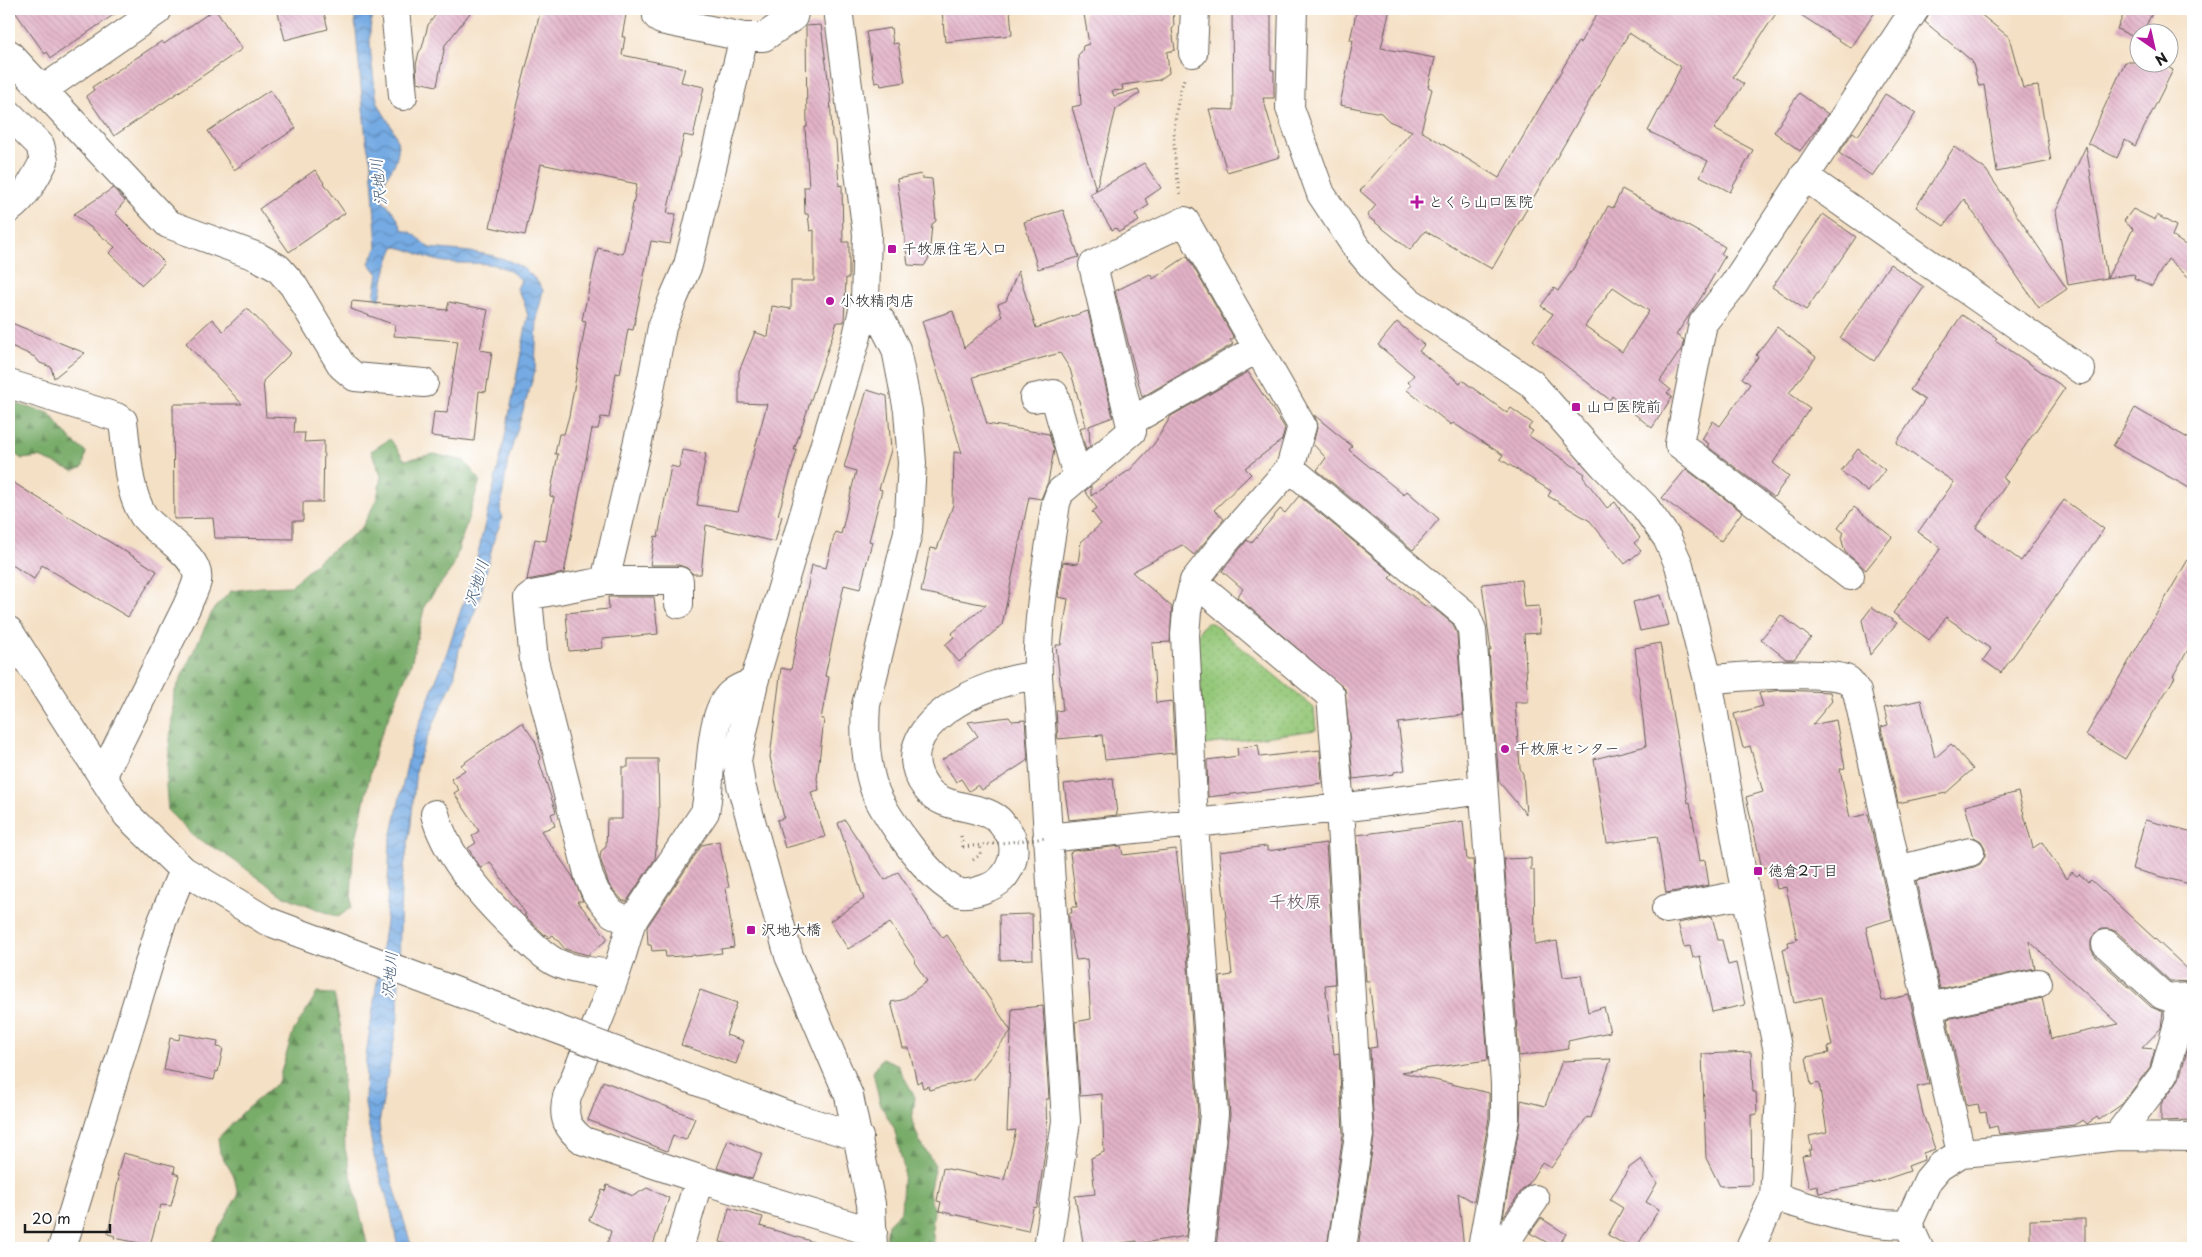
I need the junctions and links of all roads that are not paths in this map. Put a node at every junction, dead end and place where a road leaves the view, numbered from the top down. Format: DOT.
graph roads {
  1 [pos="155,9"];
  2 [pos="395,9"];
  3 [pos="658,9"];
  4 [pos="795,9"];
  5 [pos="838,9"];
  6 [pos="1195,9"];
  7 [pos="1293,9"];
  8 [pos="1915,9"];
  9 [pos="744,37"];
  10 [pos="1193,53"];
  11 [pos="9,54"];
  12 [pos="44,90"];
  13 [pos="403,96"];
  14 [pos="9,114"];
  15 [pos="1804,176"];
  16 [pos="9,209"];
  17 [pos="865,301"];
  18 [pos="1258,348"];
  19 [pos="2081,370"];
  20 [pos="424,383"];
  21 [pos="9,384"];
  22 [pos="1034,398"];
  23 [pos="1130,422"];
  24 [pos="1290,468"];
  25 [pos="1077,476"];
  26 [pos="1850,576"];
  27 [pos="605,581"];
  28 [pos="1194,581"];
  29 [pos="679,604"];
  30 [pos="9,631"];
  31 [pos="1038,676"];
  32 [pos="1708,680"];
  33 [pos="754,682"];
  34 [pos="102,778"];
  35 [pos="1483,790"];
  36 [pos="1340,808"];
  37 [pos="435,814"];
  38 [pos="1194,824"];
  39 [pos="1047,838"];
  40 [pos="1970,852"];
  41 [pos="183,870"];
  42 [pos="1897,870"];
  43 [pos="1746,894"];
  44 [pos="1666,909"];
  45 [pos="631,923"];
  46 [pos="2106,944"];
  47 [pos="616,974"];
  48 [pos="2038,983"];
  49 [pos="2186,998"];
  50 [pos="1929,1007"];
  51 [pos="2118,1136"];
  52 [pos="858,1137"];
  53 [pos="2193,1137"];
  54 [pos="1961,1153"];
  55 [pos="699,1179"];
  56 [pos="1774,1197"];
  57 [pos="1535,1199"];
  58 [pos="1914,1236"];
  59 [pos="873,1240"];
  60 [pos="62,1248"];
  61 [pos="679,1248"];
  62 [pos="1048,1248"];
  63 [pos="1200,1248"];
  64 [pos="1342,1248"];
  65 [pos="1482,1248"];
  66 [pos="1501,1248"];
  67 [pos="1750,1248"];
  1 -- 12 [label="street"];
  2 -- 13 [label="street"];
  3 -- 9 [label="street"];
  4 -- 9 [label="street"];
  5 -- 17 [label="street"];
  6 -- 10 [label="street"];
  7 -- 32 [label="street"];
  8 -- 15 [label="street"];
  9 -- 27 [label="street"];
  11 -- 12 [label="street"];
  12 -- 20 [label="street"];
  14 -- 16 [label="street"];
  15 -- 19 [label="street"];
  15 -- 26 [label="street"];
  17 -- 31 [label="street"];
  17 -- 33 [label="street"];
  18 -- 23 [label="street"];
  18 -- 23 [label="street"];
  18 -- 24 [label="street"];
  21 -- 34 [label="street"];
  22 -- 25 [label="street"];
  23 -- 25 [label="street"];
  24 -- 28 [label="street"];
  24 -- 35 [label="street"];
  25 -- 31 [label="street"];
  27 -- 29 [label="street"];
  27 -- 45 [label="street"];
  28 -- 36 [label="street"];
  28 -- 38 [label="street"];
  30 -- 34 [label="street"];
  31 -- 39 [label="street"];
  32 -- 42 [label="street"];
  32 -- 43 [label="street"];
  33 -- 45 [label="street"];
  33 -- 52 [label="street"];
  34 -- 41 [label="street"];
  35 -- 36 [label="street"];
  35 -- 65 [label="street"];
  36 -- 38 [label="street"];
  36 -- 64 [label="street"];
  37 -- 47 [label="street"];
  38 -- 39 [label="street"];
  38 -- 63 [label="street"];
  39 -- 62 [label="street"];
  40 -- 42 [label="street"];
  41 -- 52 [label="street, bridge"];
  41 -- 60 [label="street"];
  42 -- 50 [label="street"];
  43 -- 44 [label="street"];
  43 -- 56 [label="street"];
  45 -- 47 [label="street"];
  46 -- 49 [label="street"];
  47 -- 55 [label="street"];
  48 -- 50 [label="street"];
  49 -- 51 [label="street"];
  50 -- 54 [label="street"];
  51 -- 53 [label="street"];
  51 -- 54 [label="street"];
  52 -- 59 [label="street"];
  54 -- 58 [label="street"];
  55 -- 59 [label="street"];
  55 -- 61 [label="street"];
  56 -- 58 [label="street"];
  56 -- 67 [label="street"];
  57 -- 66 [label="street"];
}
